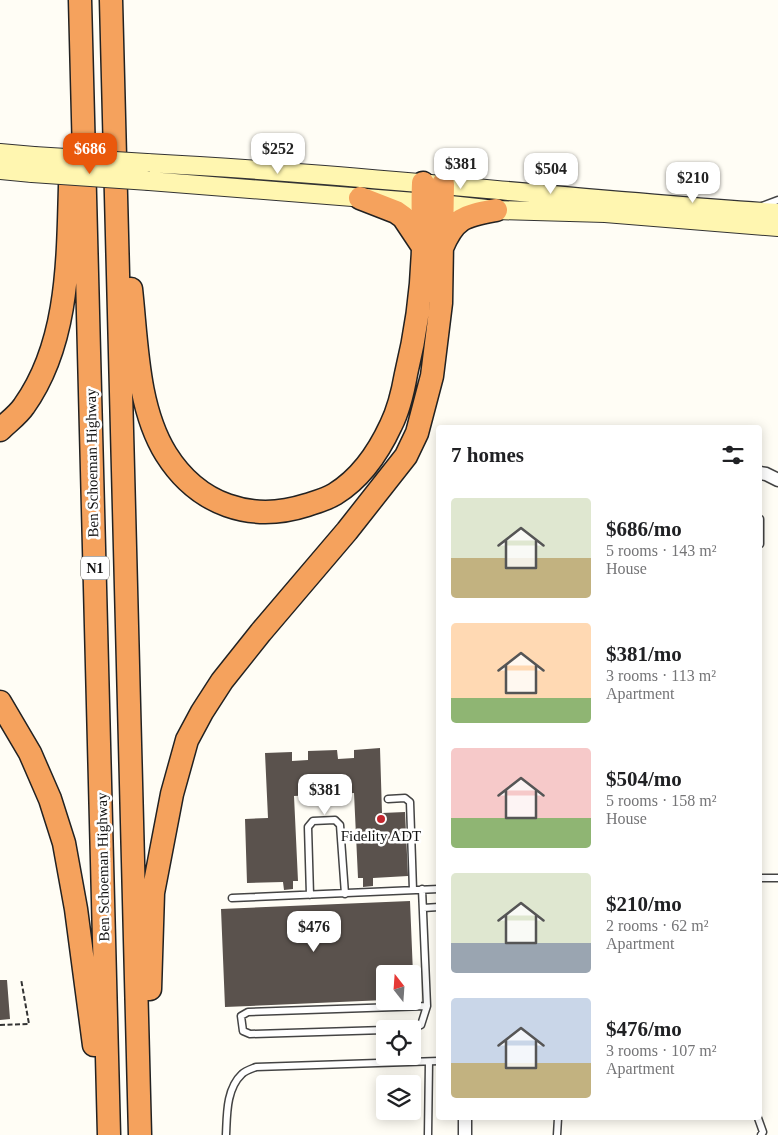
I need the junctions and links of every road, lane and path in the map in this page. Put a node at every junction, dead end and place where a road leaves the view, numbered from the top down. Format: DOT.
graph roads {
  1 [pos="79,0"];
  2 [pos="111,0"];
  3 [pos="0,153"];
  4 [pos="33,164"];
  5 [pos="0,170"];
  6 [pos="432,193"];
  7 [pos="360,198"];
  8 [pos="778,200"];
  9 [pos="496,210"];
  10 [pos="741,211"];
  11 [pos="778,213"];
  12 [pos="778,227"];
  13 [pos="432,248"];
  14 [pos="0,430"];
  15 [pos="762,473"];
  16 [pos="778,480"];
  17 [pos="0,702"];
  18 [pos="388,799"];
  19 [pos="762,878"];
  20 [pos="778,878"];
  21 [pos="422,889"];
  22 [pos="436,889"];
  23 [pos="413,890"];
  24 [pos="345,894"];
  25 [pos="310,895"];
  26 [pos="232,898"];
  27 [pos="436,907"];
  28 [pos="423,908"];
  29 [pos="21,979"];
  30 [pos="427,1006"];
  31 [pos="0,1025"];
  32 [pos="421,1025"];
  33 [pos="376,1030"];
  34 [pos="436,1061"];
  35 [pos="429,1062"];
  36 [pos="465,1120"];
  37 [pos="558,1120"];
  38 [pos="759,1120"];
  39 [pos="103,1135"];
  40 [pos="110,1135"];
  41 [pos="140,1135"];
  42 [pos="144,1135"];
  43 [pos="226,1135"];
  44 [pos="428,1135"];
  45 [pos="464,1135"];
  46 [pos="557,1135"];
  47 [pos="761,1135"];
  1 -- 14 [label="highway"];
  1 -- 40 [label="highway, Ben Schoeman Highway / N1"];
  2 -- 13 [label="highway"];
  2 -- 41 [label="highway, Ben Schoeman Highway / N1"];
  3 -- 4 [label="main road"];
  4 -- 5 [label="main road"];
  4 -- 6 [label="main road, bridge"];
  4 -- 7 [label="main road, bridge"];
  6 -- 7 [label="main road"];
  6 -- 9 [label="main road"];
  6 -- 10 [label="main road"];
  6 -- 13 [label="highway"];
  7 -- 13 [label="highway"];
  8 -- 10 [label="lane"];
  9 -- 12 [label="main road"];
  9 -- 13 [label="highway"];
  10 -- 11 [label="main road"];
  13 -- 42 [label="highway"];
  15 -- 16 [label="street"];
  17 -- 39 [label="highway"];
  18 -- 23 [label="lane"];
  19 -- 20 [label="lane"];
  21 -- 22 [label="lane"];
  21 -- 23 [label="lane"];
  21 -- 28 [label="lane"];
  23 -- 24 [label="lane"];
  24 -- 25 [label="lane"];
  24 -- 25 [label="lane"];
  25 -- 26 [label="lane"];
  27 -- 28 [label="lane"];
  28 -- 30 [label="lane"];
  29 -- 31 [label="path"];
  30 -- 32 [label="lane"];
  30 -- 33 [label="lane"];
  34 -- 35 [label="lane"];
  35 -- 43 [label="lane"];
  35 -- 44 [label="lane"];
  36 -- 45 [label="street"];
  37 -- 46 [label="lane"];
  38 -- 47 [label="lane"];
}
